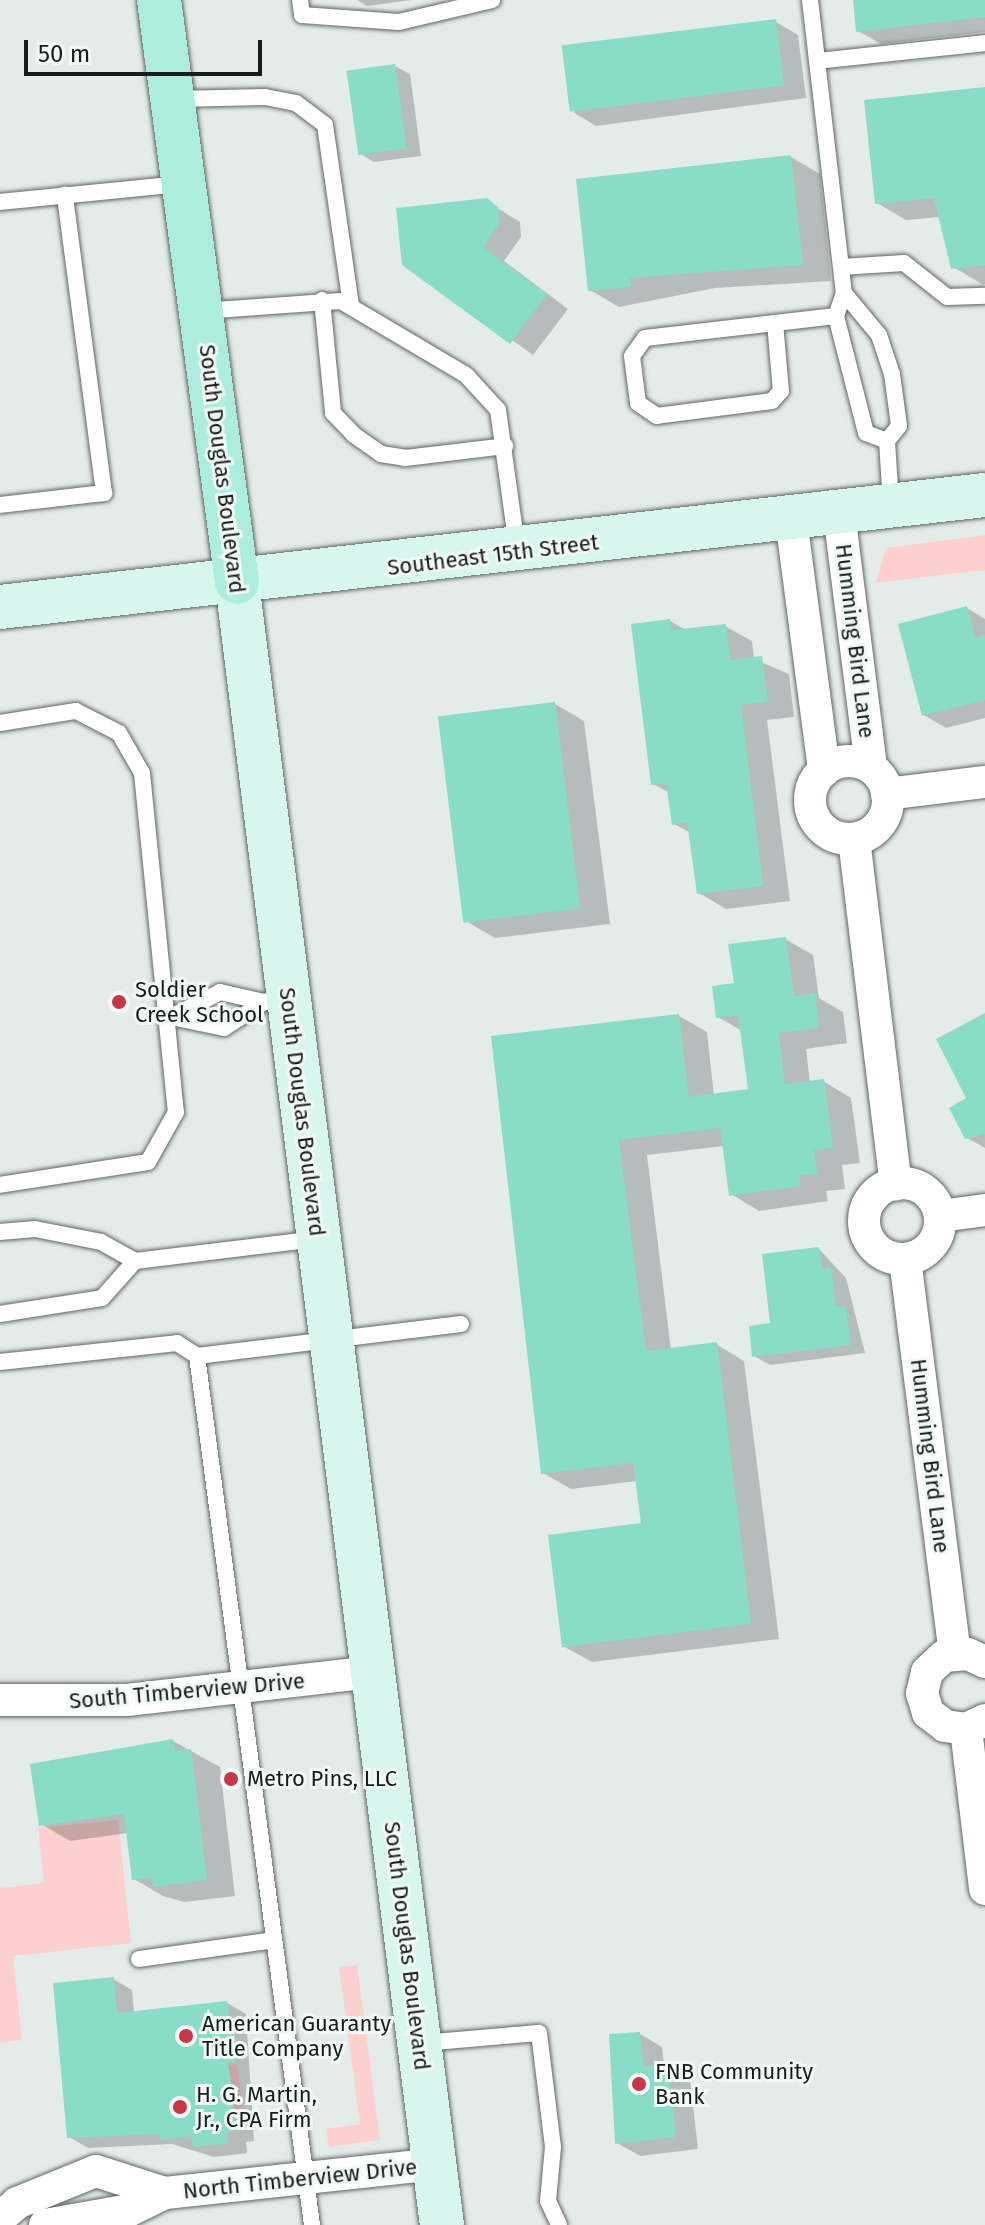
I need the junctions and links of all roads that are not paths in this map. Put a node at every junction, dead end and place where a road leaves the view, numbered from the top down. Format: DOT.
graph roads {
  1 [pos="159,0"];
  2 [pos="300,0"];
  3 [pos="492,0"];
  4 [pos="810,0"];
  5 [pos="985,43"];
  6 [pos="817,61"];
  7 [pos="174,99"];
  8 [pos="186,183"];
  9 [pos="65,195"];
  10 [pos="0,202"];
  11 [pos="841,267"];
  12 [pos="844,293"];
  13 [pos="985,296"];
  14 [pos="322,300"];
  15 [pos="351,305"];
  16 [pos="202,311"];
  17 [pos="836,316"];
  18 [pos="775,323"];
  19 [pos="887,441"];
  20 [pos="505,446"];
  21 [pos="985,495"];
  22 [pos="0,505"];
  23 [pos="891,507"];
  24 [pos="839,513"];
  25 [pos="791,519"];
  26 [pos="518,552"];
  27 [pos="237,582"];
  28 [pos="0,607"];
  29 [pos="854,634"];
  30 [pos="807,641"];
  31 [pos="0,723"];
  32 [pos="824,771"];
  33 [pos="879,781"];
  34 [pos="985,782"];
  35 [pos="854,839"];
  36 [pos="276,1000"];
  37 [pos="171,1017"];
  38 [pos="896,1184"];
  39 [pos="0,1185"];
  40 [pos="985,1210"];
  41 [pos="940,1216"];
  42 [pos="0,1232"];
  43 [pos="318,1239"];
  44 [pos="905,1259"];
  45 [pos="135,1261"];
  46 [pos="0,1314"];
  47 [pos="461,1324"];
  48 [pos="330,1339"];
  49 [pos="197,1356"];
  50 [pos="0,1362"];
  51 [pos="970,1658"];
  52 [pos="373,1672"];
  53 [pos="241,1689"];
  54 [pos="0,1700"];
  55 [pos="975,1724"];
  56 [pos="985,1889"];
  57 [pos="274,1940"];
  58 [pos="139,1959"];
  59 [pos="420,2044"];
  60 [pos="435,2164"];
  61 [pos="306,2180"];
  62 [pos="165,2193"];
  63 [pos="0,2218"];
  64 [pos="45,2225"];
  65 [pos="312,2225"];
  66 [pos="442,2225"];
  67 [pos="559,2225"];
  1 -- 7 [label="main road, South Douglas Boulevard"];
  2 -- 3 [label="lane"];
  4 -- 6 [label="lane"];
  5 -- 6 [label="lane"];
  6 -- 11 [label="lane"];
  7 -- 8 [label="main road, South Douglas Boulevard"];
  7 -- 15 [label="lane"];
  8 -- 9 [label="lane"];
  8 -- 16 [label="main road, South Douglas Boulevard"];
  9 -- 10 [label="lane"];
  9 -- 22 [label="lane"];
  11 -- 12 [label="lane"];
  11 -- 13 [label="lane"];
  12 -- 17 [label="lane"];
  12 -- 19 [label="lane"];
  14 -- 15 [label="lane"];
  14 -- 16 [label="lane"];
  14 -- 20 [label="lane"];
  15 -- 20 [label="lane"];
  16 -- 27 [label="main road, South Douglas Boulevard"];
  17 -- 18 [label="lane"];
  17 -- 19 [label="lane"];
  18 -- 18 [label="lane"];
  19 -- 23 [label="lane"];
  20 -- 26 [label="lane"];
  21 -- 23 [label="main road, Southeast 15th Street"];
  23 -- 24 [label="main road, Southeast 15th Street"];
  24 -- 25 [label="main road, Southeast 15th Street"];
  24 -- 29 [label="street, Humming Bird Lane"];
  25 -- 26 [label="main road, Southeast 15th Street"];
  25 -- 30 [label="street"];
  26 -- 27 [label="main road, Southeast 15th Street"];
  27 -- 28 [label="main road, Southeast 15th Street"];
  27 -- 36 [label="main road, South Douglas Boulevard"];
  29 -- 30 [label="street"];
  29 -- 33 [label="street, Humming Bird Lane"];
  30 -- 32 [label="street"];
  31 -- 37 [label="lane"];
  32 -- 33 [label="street"];
  32 -- 35 [label="street"];
  33 -- 34 [label="street"];
  33 -- 35 [label="street"];
  35 -- 38 [label="street"];
  36 -- 37 [label="lane"];
  36 -- 37 [label="lane"];
  36 -- 43 [label="main road, South Douglas Boulevard"];
  37 -- 39 [label="lane"];
  38 -- 41 [label="street"];
  38 -- 44 [label="street"];
  40 -- 41 [label="street"];
  41 -- 44 [label="street"];
  42 -- 45 [label="lane"];
  43 -- 45 [label="lane"];
  43 -- 48 [label="main road, South Douglas Boulevard"];
  44 -- 51 [label="street, Humming Bird Lane"];
  45 -- 46 [label="lane"];
  47 -- 48 [label="lane"];
  48 -- 49 [label="lane"];
  48 -- 52 [label="main road, South Douglas Boulevard"];
  49 -- 50 [label="lane"];
  49 -- 53 [label="lane"];
  51 -- 55 [label="street"];
  52 -- 53 [label="street, South Timberview Drive"];
  52 -- 59 [label="main road, South Douglas Boulevard"];
  53 -- 54 [label="street, South Timberview Drive"];
  53 -- 57 [label="lane"];
  55 -- 56 [label="street"];
  57 -- 58 [label="lane"];
  57 -- 61 [label="lane"];
  59 -- 60 [label="main road, South Douglas Boulevard"];
  59 -- 67 [label="lane"];
  60 -- 61 [label="street, North Timberview Drive"];
  60 -- 66 [label="main road, South Douglas Boulevard"];
  61 -- 62 [label="street, North Timberview Drive"];
  61 -- 65 [label="lane"];
  62 -- 63 [label="street, North Timberview Drive"];
  62 -- 64 [label="street, North Timberview Drive"];
}
